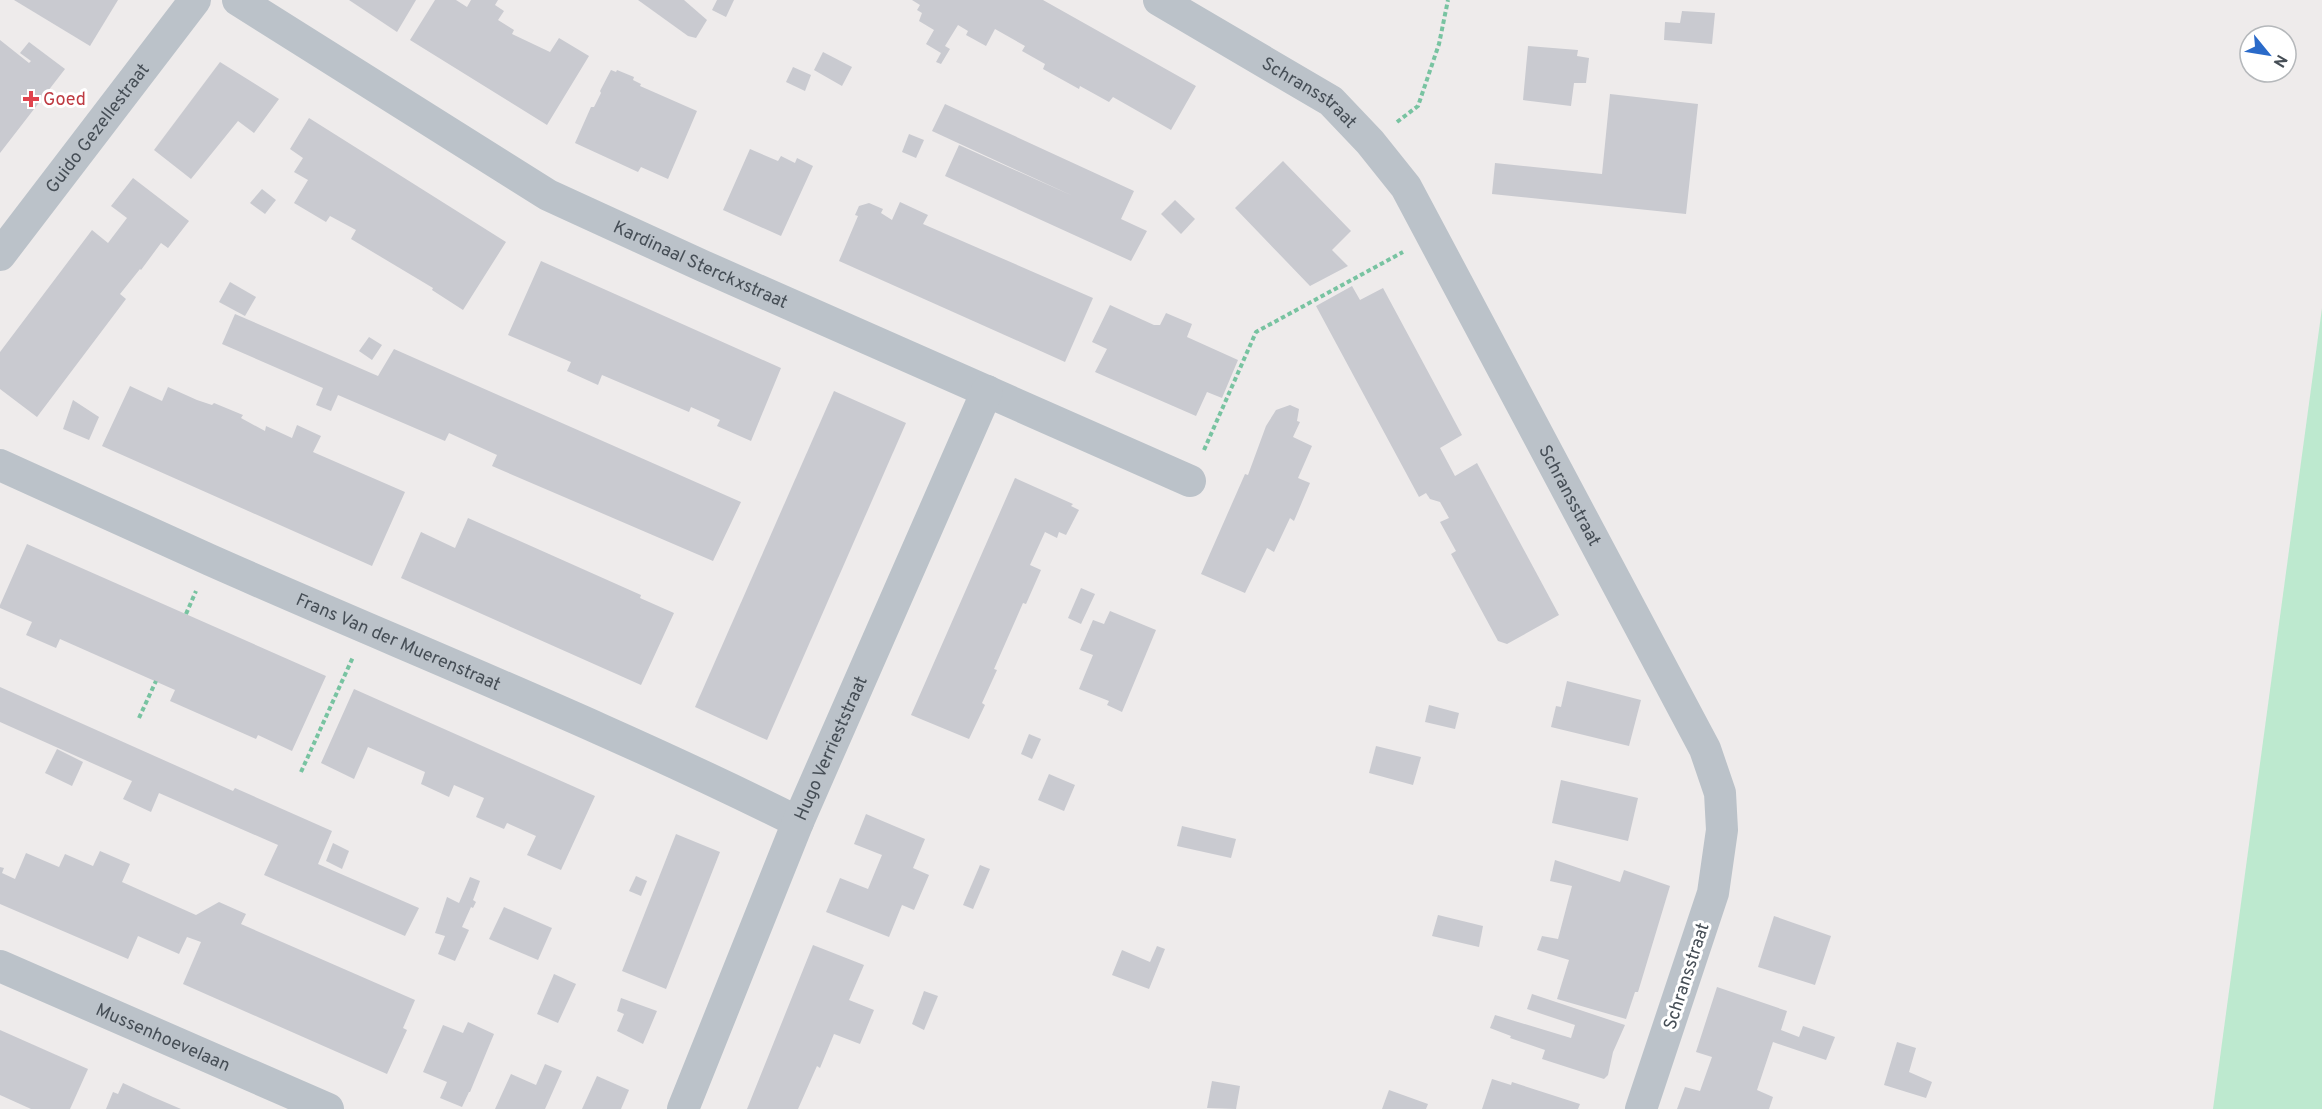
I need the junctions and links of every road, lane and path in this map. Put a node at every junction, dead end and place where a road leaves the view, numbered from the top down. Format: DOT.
graph roads {
  1 [pos="195,0"];
  2 [pos="238,0"];
  3 [pos="1159,0"];
  4 [pos="1448,0"];
  5 [pos="1370,142"];
  6 [pos="1432,236"];
  7 [pos="0,255"];
  8 [pos="987,391"];
  9 [pos="0,465"];
  10 [pos="1190,481"];
  11 [pos="366,626"];
  12 [pos="156,681"];
  13 [pos="139,718"];
  14 [pos="301,772"];
  15 [pos="798,822"];
  16 [pos="0,966"];
  17 [pos="328,1109"];
  18 [pos="683,1109"];
  19 [pos="1641,1109"];
  1 -- 7 [label="street, Guido Gezellestraat"];
  2 -- 8 [label="street, Kardinaal Sterckxstraat"];
  3 -- 5 [label="street, Schransstraat"];
  4 -- 5 [label="path"];
  5 -- 6 [label="street, Schransstraat"];
  6 -- 10 [label="path"];
  6 -- 19 [label="street, Schransstraat"];
  8 -- 10 [label="street, Kardinaal Sterckxstraat"];
  8 -- 15 [label="street, Hugo Verrieststraat"];
  9 -- 11 [label="street, Frans Van der Muerenstraat"];
  11 -- 14 [label="path"];
  11 -- 15 [label="street, Frans Van der Muerenstraat"];
  12 -- 13 [label="path"];
  15 -- 18 [label="street, Hugo Verrieststraat"];
  16 -- 17 [label="street, Mussenhoevelaan"];
}
